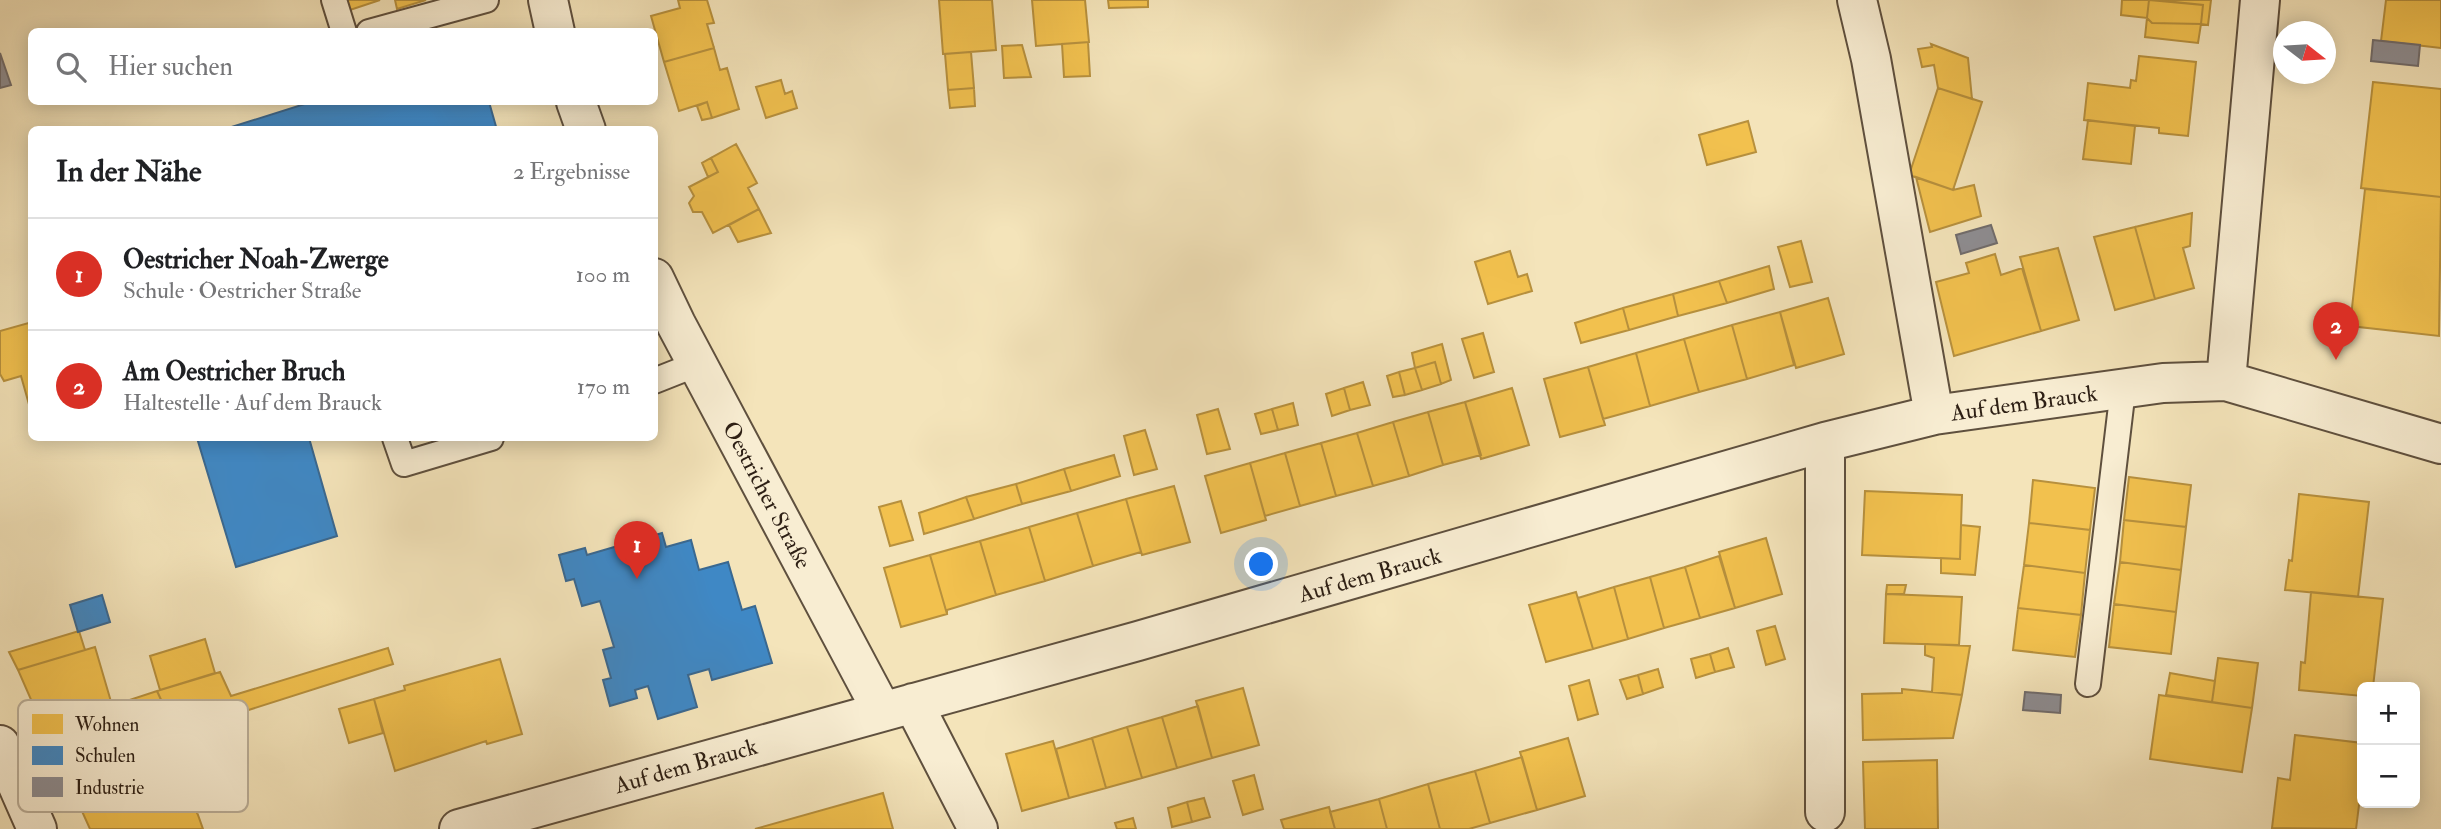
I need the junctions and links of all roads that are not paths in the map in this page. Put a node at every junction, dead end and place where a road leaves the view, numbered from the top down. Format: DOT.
graph roads {
  1 [pos="334,0"];
  2 [pos="486,0"];
  3 [pos="548,0"];
  4 [pos="1857,0"];
  5 [pos="2260,0"];
  6 [pos="343,28"];
  7 [pos="384,28"];
  8 [pos="554,28"];
  9 [pos="577,105"];
  10 [pos="585,126"];
  11 [pos="658,286"];
  12 [pos="697,364"];
  13 [pos="658,379"];
  14 [pos="2226,381"];
  15 [pos="2123,389"];
  16 [pos="1934,415"];
  17 [pos="396,441"];
  18 [pos="481,441"];
  19 [pos="1825,442"];
  20 [pos="2441,444"];
  21 [pos="2088,684"];
  22 [pos="898,707"];
  23 [pos="0,745"];
  24 [pos="18,786"];
  25 [pos="30,812"];
  26 [pos="1825,812"];
  27 [pos="37,829"];
  28 [pos="459,829"];
  29 [pos="978,829"];
  1 -- 6 [label="lane"];
  2 -- 7 [label="lane"];
  3 -- 8 [label="street"];
  4 -- 16 [label="street"];
  5 -- 14 [label="street"];
  9 -- 10 [label="street"];
  11 -- 12 [label="street, Oestricher Straße"];
  12 -- 13 [label="lane"];
  12 -- 22 [label="street, Oestricher Straße"];
  14 -- 15 [label="street, Auf dem Brauck"];
  14 -- 20 [label="street, Auf dem Brauck"];
  15 -- 16 [label="street, Auf dem Brauck"];
  15 -- 21 [label="lane"];
  16 -- 19 [label="street, Auf dem Brauck"];
  17 -- 18 [label="lane"];
  19 -- 22 [label="street, Auf dem Brauck"];
  19 -- 26 [label="street"];
  22 -- 28 [label="street, Auf dem Brauck"];
  22 -- 29 [label="street"];
  23 -- 24 [label="street"];
  25 -- 27 [label="street"];
}
